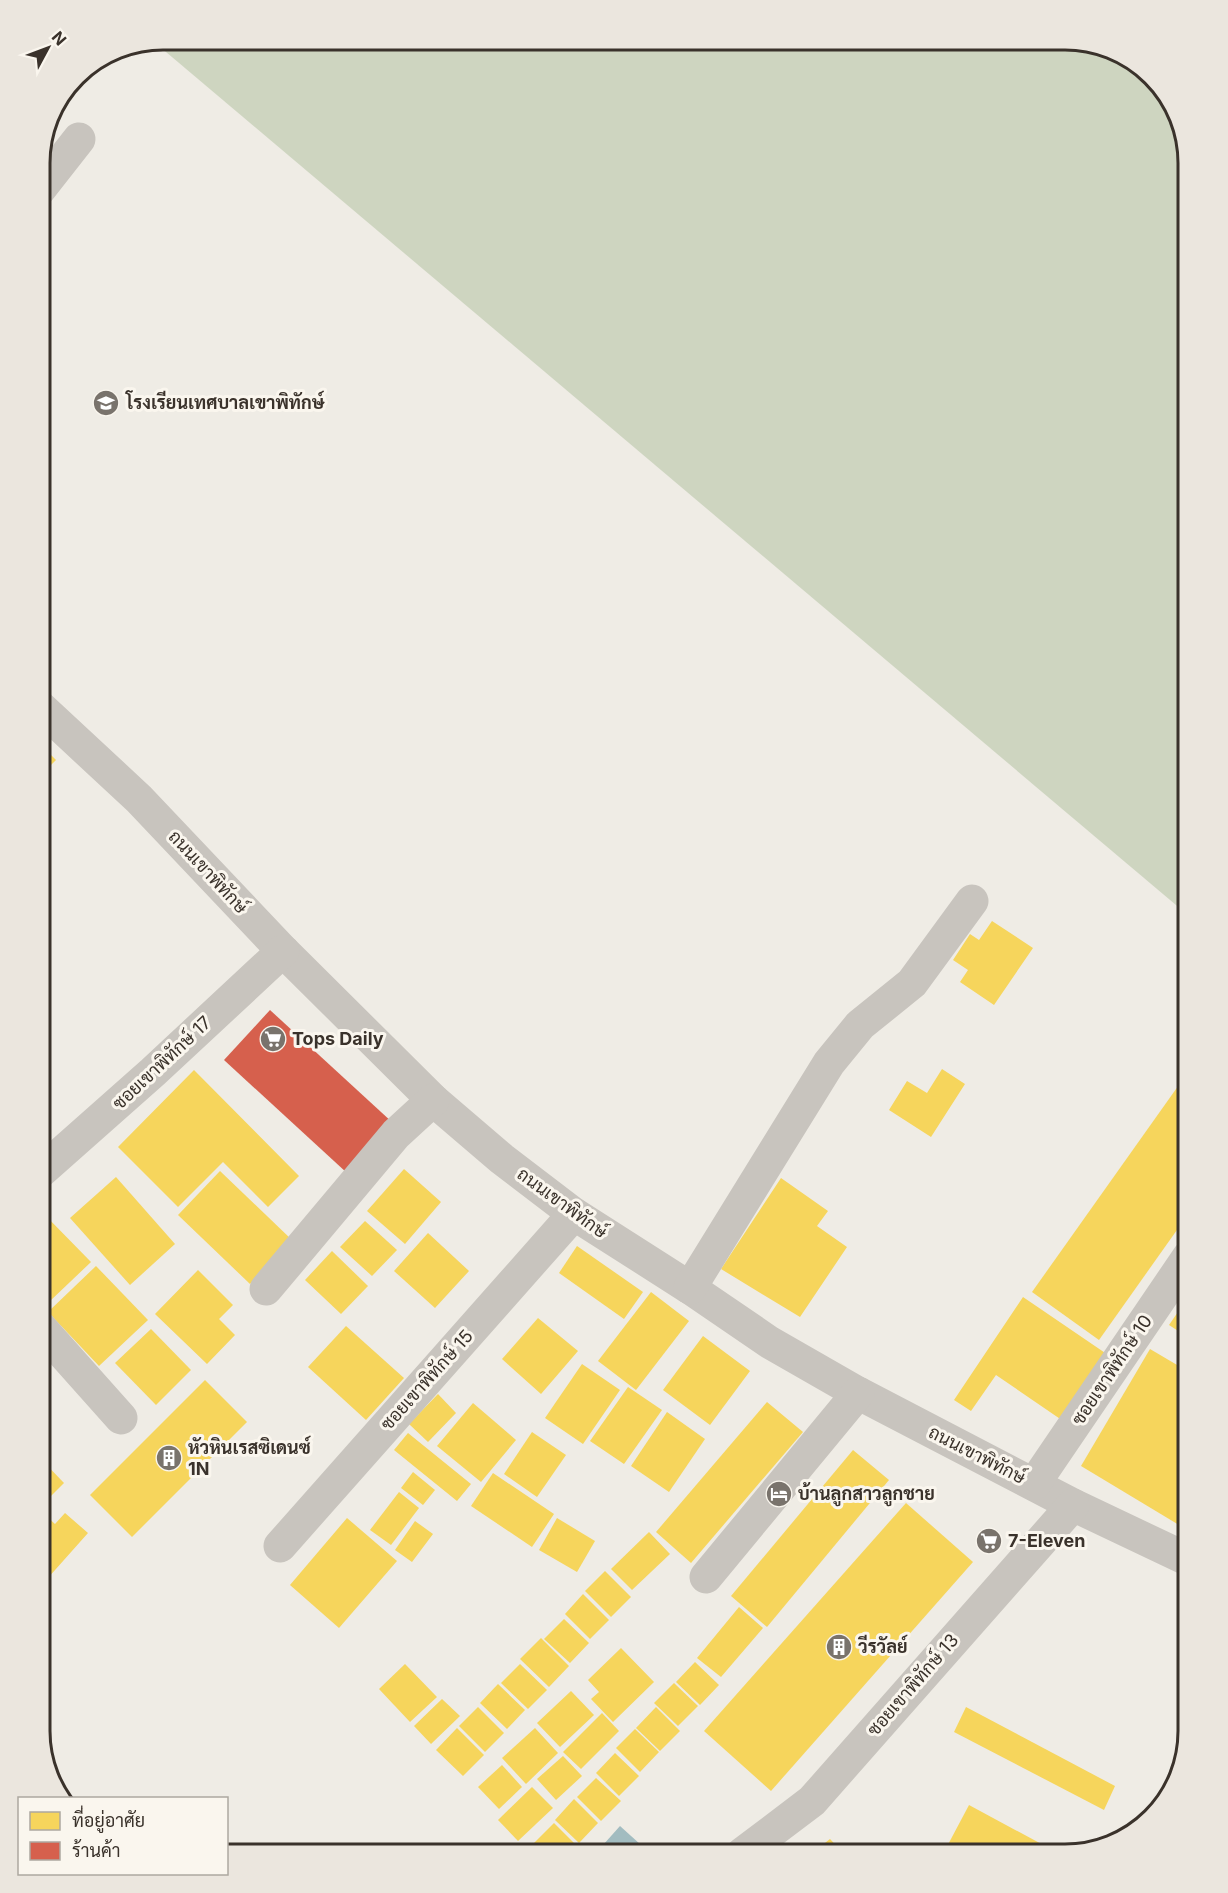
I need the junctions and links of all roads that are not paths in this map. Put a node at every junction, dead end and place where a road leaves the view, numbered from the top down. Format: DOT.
graph roads {
  1 [pos="79,139"];
  2 [pos="50,176"];
  3 [pos="50,716"];
  4 [pos="972,901"];
  5 [pos="283,951"];
  6 [pos="433,1100"];
  7 [pos="50,1163"];
  8 [pos="574,1214"];
  9 [pos="1178,1272"];
  10 [pos="690,1288"];
  11 [pos="266,1289"];
  12 [pos="50,1338"];
  13 [pos="858,1393"];
  14 [pos="121,1418"];
  15 [pos="1034,1484"];
  16 [pos="1073,1505"];
  17 [pos="280,1546"];
  18 [pos="1178,1555"];
  19 [pos="706,1577"];
  20 [pos="756,1844"];
  1 -- 2 [label="street"];
  3 -- 5 [label="street, ถนนเขาพิทักษ์"];
  4 -- 10 [label="street"];
  5 -- 6 [label="street, ถนนเขาพิทักษ์"];
  5 -- 7 [label="street, ซอยเขาพิทักษ์ 17"];
  6 -- 8 [label="street, ถนนเขาพิทักษ์"];
  6 -- 11 [label="street"];
  8 -- 10 [label="street, ถนนเขาพิทักษ์"];
  8 -- 17 [label="street, ซอยเขาพิทักษ์ 15"];
  9 -- 15 [label="street, ซอยเขาพิทักษ์ 10"];
  10 -- 13 [label="street, ถนนเขาพิทักษ์"];
  12 -- 14 [label="street"];
  13 -- 15 [label="street, ถนนเขาพิทักษ์"];
  13 -- 19 [label="street"];
  15 -- 16 [label="street, ถนนเขาพิทักษ์"];
  16 -- 18 [label="street, ถนนเขาพิทักษ์"];
  16 -- 20 [label="street, ซอยเขาพิทักษ์ 13"];
}
